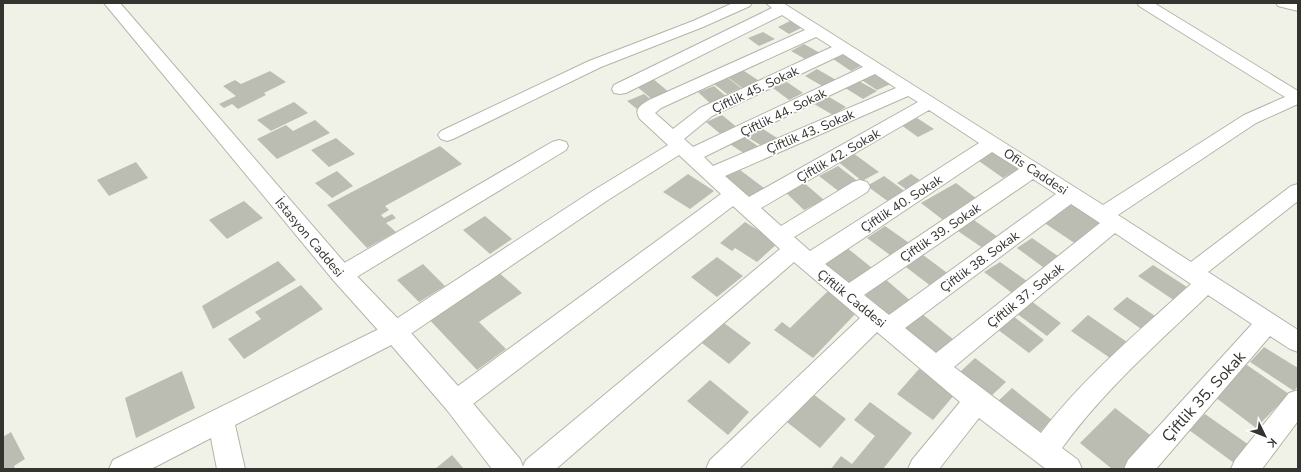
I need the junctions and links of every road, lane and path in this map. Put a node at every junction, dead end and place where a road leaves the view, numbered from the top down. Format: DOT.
graph roads {
  1 [pos="112,3"];
  2 [pos="746,3"];
  3 [pos="1144,3"];
  4 [pos="1283,3"];
  5 [pos="777,6"];
  6 [pos="1298,7"];
  7 [pos="816,31"];
  8 [pos="843,48"];
  9 [pos="875,68"];
  10 [pos="620,89"];
  11 [pos="909,89"];
  12 [pos="1298,98"];
  13 [pos="929,103"];
  14 [pos="448,135"];
  15 [pos="993,144"];
  16 [pos="559,146"];
  17 [pos="682,147"];
  18 [pos="1033,169"];
  19 [pos="711,174"];
  20 [pos="860,187"];
  21 [pos="1298,191"];
  22 [pos="1070,194"];
  23 [pos="741,201"];
  24 [pos="1109,218"];
  25 [pos="794,250"];
  26 [pos="342,275"];
  27 [pos="1199,278"];
  28 [pos="848,295"];
  29 [pos="882,322"];
  30 [pos="1267,323"];
  31 [pos="395,332"];
  32 [pos="1298,342"];
  33 [pos="936,368"];
  34 [pos="977,401"];
  35 [pos="1298,401"];
  36 [pos="456,402"];
  37 [pos="221,420"];
  38 [pos="1044,451"];
  39 [pos="124,469"];
  40 [pos="231,469"];
  41 [pos="510,469"];
  42 [pos="536,469"];
  43 [pos="720,469"];
  44 [pos="922,469"];
  45 [pos="1068,469"];
  46 [pos="1138,469"];
  47 [pos="1245,469"];
  1 -- 26 [label="main road, İstasyon Caddesi"];
  2 -- 14 [label="street"];
  3 -- 12 [label="street"];
  4 -- 6 [label="street"];
  5 -- 7 [label="street, Ofis Caddesi"];
  5 -- 10 [label="street"];
  7 -- 8 [label="street, Ofis Caddesi"];
  7 -- 17 [label="street, Çiftlik Caddesi"];
  8 -- 9 [label="street, Ofis Caddesi"];
  8 -- 17 [label="street, Çiftlik 45. Sokak"];
  9 -- 11 [label="street, Ofis Caddesi"];
  9 -- 17 [label="street, Çiftlik 44. Sokak"];
  11 -- 13 [label="street, Ofis Caddesi"];
  11 -- 19 [label="street, Çiftlik 43. Sokak"];
  12 -- 24 [label="street, Çiftlik 37. Sokak"];
  13 -- 15 [label="street, Ofis Caddesi"];
  13 -- 23 [label="street, Çiftlik 42. Sokak"];
  15 -- 18 [label="street, Ofis Caddesi"];
  15 -- 25 [label="street, Çiftlik 40. Sokak"];
  16 -- 26 [label="street"];
  17 -- 19 [label="street, Çiftlik Caddesi"];
  17 -- 31 [label="street"];
  18 -- 22 [label="street, Ofis Caddesi"];
  18 -- 28 [label="street, Çiftlik 39. Sokak"];
  19 -- 23 [label="street, Çiftlik Caddesi"];
  20 -- 25 [label="street"];
  21 -- 27 [label="street"];
  22 -- 24 [label="street, Ofis Caddesi"];
  22 -- 29 [label="street, Çiftlik 38. Sokak"];
  23 -- 25 [label="street, Çiftlik Caddesi"];
  23 -- 36 [label="street, Çiftlik 42. Sokak"];
  24 -- 27 [label="street, Ofis Caddesi"];
  24 -- 33 [label="street, Çiftlik 37. Sokak"];
  25 -- 28 [label="street, Çiftlik Caddesi"];
  25 -- 42 [label="street"];
  26 -- 31 [label="main road, İstasyon Caddesi"];
  27 -- 30 [label="street, Ofis Caddesi"];
  27 -- 38 [label="street"];
  28 -- 29 [label="street, Çiftlik Caddesi"];
  29 -- 33 [label="street, Çiftlik Caddesi"];
  29 -- 43 [label="street, Çiftlik 38. Sokak"];
  30 -- 32 [label="street, Ofis Caddesi"];
  30 -- 46 [label="street, Çiftlik 35. Sokak"];
  31 -- 36 [label="main road, İstasyon Caddesi"];
  31 -- 37 [label="street"];
  33 -- 34 [label="street, Çiftlik Caddesi"];
  34 -- 38 [label="street, Çiftlik Caddesi"];
  34 -- 44 [label="street"];
  35 -- 47 [label="street"];
  36 -- 41 [label="main road, İstasyon Caddesi"];
  37 -- 39 [label="street"];
  37 -- 40 [label="street"];
  38 -- 45 [label="street, Çiftlik Caddesi"];
}
